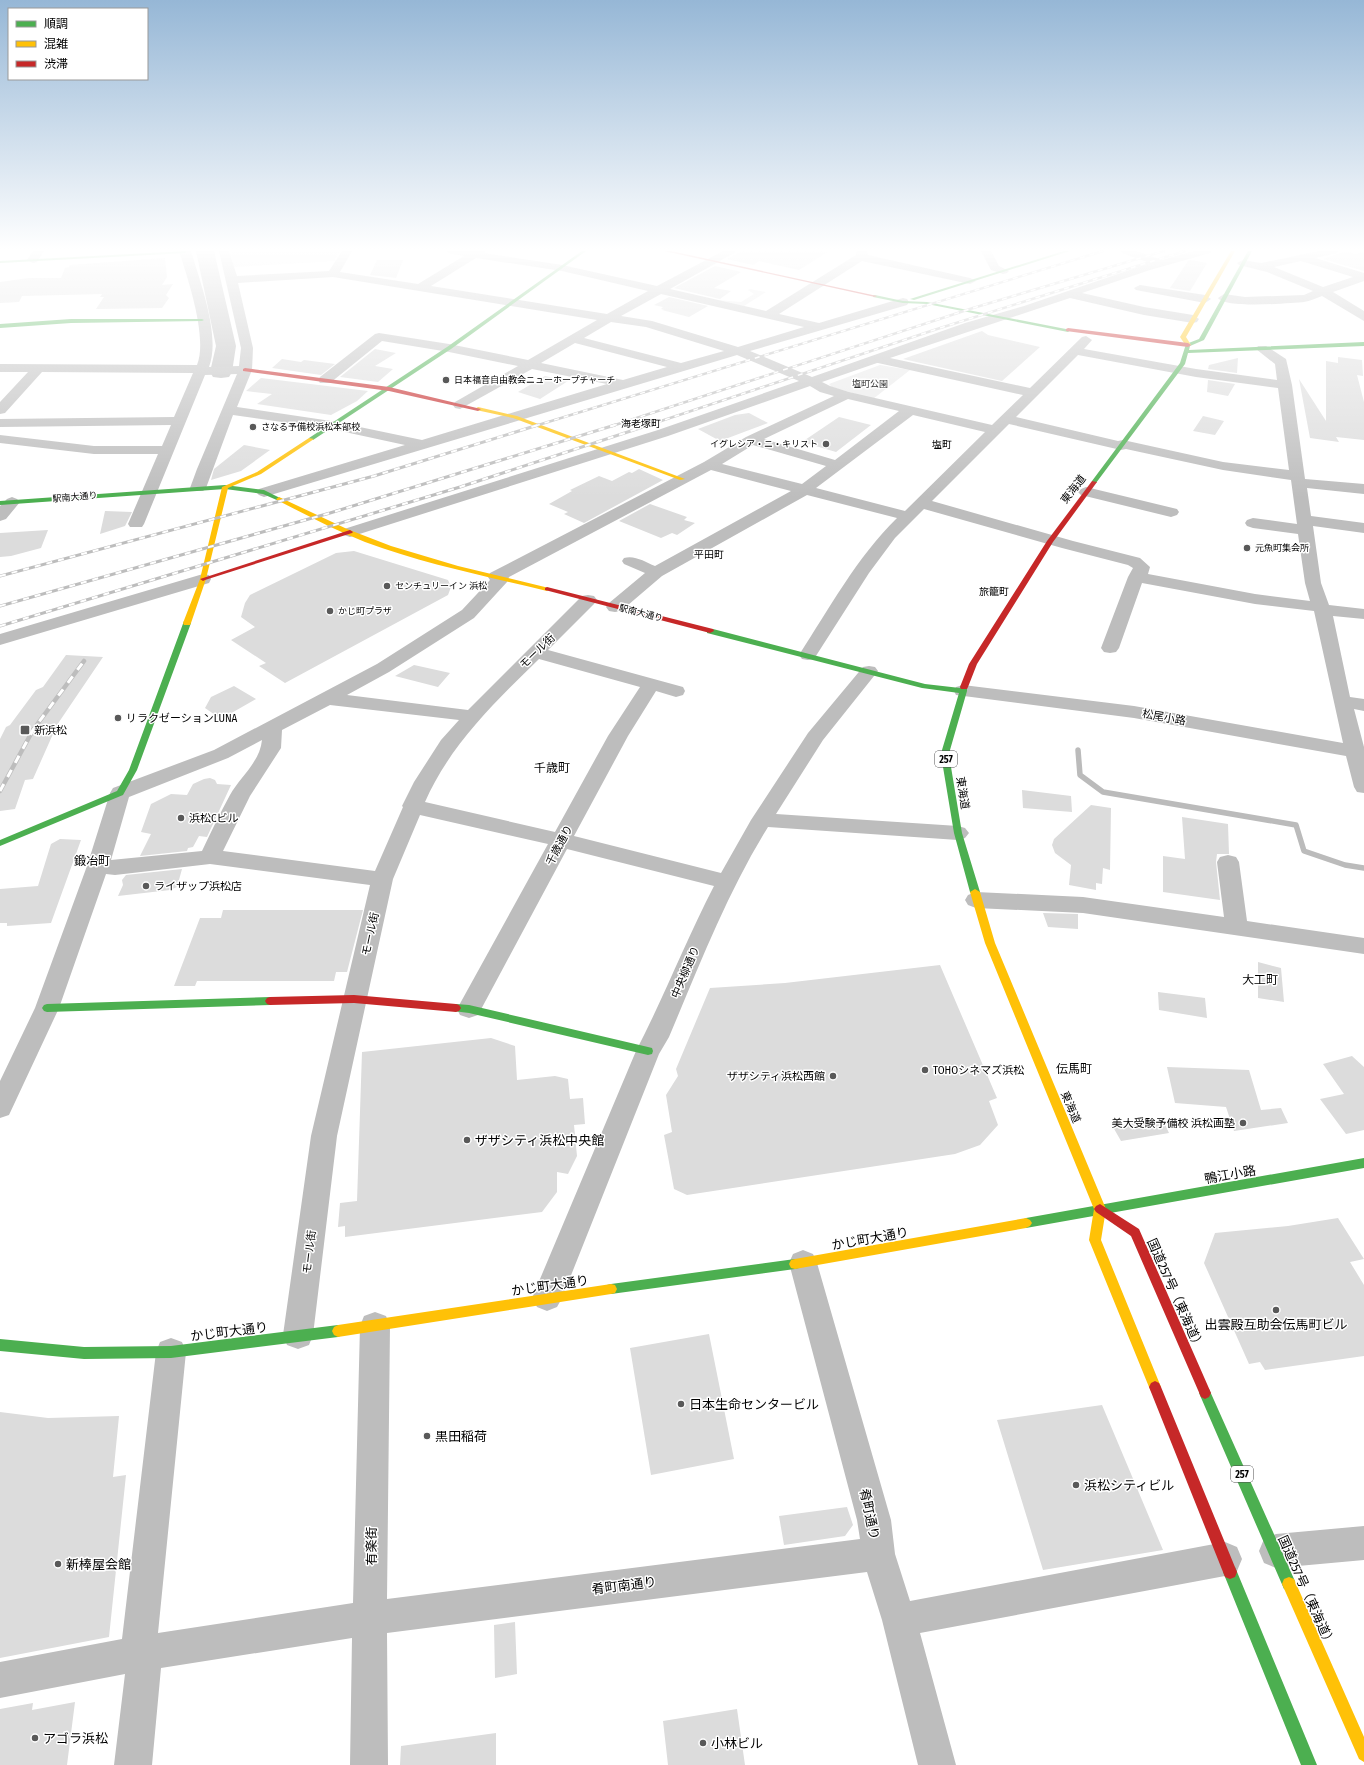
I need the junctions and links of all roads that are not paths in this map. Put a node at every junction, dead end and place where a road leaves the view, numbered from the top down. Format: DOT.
graph roads {
  1 [pos="204,333"];
  2 [pos="243,333"];
  3 [pos="469,333"];
  4 [pos="583,333"];
  5 [pos="679,333"];
  6 [pos="798,333"];
  7 [pos="950,333"];
  8 [pos="1048,333"];
  9 [pos="1086,333"];
  10 [pos="1185,333"];
  11 [pos="1205,333"];
  12 [pos="1364,337"];
  13 [pos="574,339"];
  14 [pos="1086,340"];
  15 [pos="1364,344"];
  16 [pos="449,348"];
  17 [pos="1187,348"];
  18 [pos="1262,349"];
  19 [pos="738,351"];
  20 [pos="1076,351"];
  21 [pos="878,359"];
  22 [pos="529,364"];
  23 [pos="682,367"];
  24 [pos="0,368"];
  25 [pos="38,369"];
  26 [pos="204,370"];
  27 [pos="242,370"];
  28 [pos="1177,370"];
  29 [pos="325,380"];
  30 [pos="811,381"];
  31 [pos="622,384"];
  32 [pos="1285,385"];
  33 [pos="389,389"];
  34 [pos="1033,394"];
  35 [pos="846,395"];
  36 [pos="460,405"];
  37 [pos="0,410"];
  38 [pos="230,410"];
  39 [pos="910,410"];
  40 [pos="515,417"];
  41 [pos="179,421"];
  42 [pos="0,423"];
  43 [pos="1002,424"];
  44 [pos="331,425"];
  45 [pos="0,440"];
  46 [pos="752,440"];
  47 [pos="422,445"];
  48 [pos="1122,445"];
  49 [pos="167,450"];
  50 [pos="606,451"];
  51 [pos="709,465"];
  52 [pos="837,465"];
  53 [pos="682,479"];
  54 [pos="1297,479"];
  55 [pos="225,487"];
  56 [pos="194,488"];
  57 [pos="1364,489"];
  58 [pos="804,490"];
  59 [pos="151,491"];
  60 [pos="264,492"];
  61 [pos="1086,492"];
  62 [pos="6,503"];
  63 [pos="920,503"];
  64 [pos="1171,512"];
  65 [pos="0,516"];
  66 [pos="907,516"];
  67 [pos="136,524"];
  68 [pos="1253,524"];
  69 [pos="1305,525"];
  70 [pos="1364,528"];
  71 [pos="350,532"];
  72 [pos="1050,540"];
  73 [pos="630,561"];
  74 [pos="656,572"];
  75 [pos="499,577"];
  76 [pos="1139,577"];
  77 [pos="203,579"];
  78 [pos="588,600"];
  79 [pos="615,607"];
  80 [pos="1322,608"];
  81 [pos="1364,614"];
  82 [pos="0,640"];
  83 [pos="1110,648"];
  84 [pos="535,652"];
  85 [pos="808,655"];
  86 [pos="869,671"];
  87 [pos="652,684"];
  88 [pos="676,690"];
  89 [pos="962,691"];
  90 [pos="327,699"];
  91 [pos="1343,702"];
  92 [pos="1364,705"];
  93 [pos="474,717"];
  94 [pos="273,728"];
  95 [pos="1359,752"];
  96 [pos="1364,787"];
  97 [pos="120,793"];
  98 [pos="412,806"];
  99 [pos="761,820"];
  100 [pos="958,833"];
  101 [pos="561,840"];
  102 [pos="0,843"];
  103 [pos="210,857"];
  104 [pos="1228,862"];
  105 [pos="98,866"];
  106 [pos="382,879"];
  107 [pos="727,882"];
  108 [pos="976,900"];
  109 [pos="1236,927"];
  110 [pos="1364,946"];
  111 [pos="354,999"];
  112 [pos="47,1008"];
  113 [pos="469,1009"];
  114 [pos="648,1052"];
  115 [pos="0,1108"];
  116 [pos="1364,1163"];
  117 [pos="1100,1210"];
  118 [pos="803,1263"];
  119 [pos="547,1298"];
  120 [pos="375,1326"];
  121 [pos="298,1335"];
  122 [pos="0,1345"];
  123 [pos="171,1352"];
  124 [pos="1364,1543"];
  125 [pos="1276,1551"];
  126 [pos="878,1554"];
  127 [pos="1225,1559"];
  128 [pos="371,1619"];
  129 [pos="899,1620"];
  130 [pos="142,1654"];
  131 [pos="0,1680"];
  132 [pos="1364,1754"];
  133 [pos="133,1765"];
  134 [pos="369,1765"];
  135 [pos="937,1765"];
  136 [pos="1309,1765"];
  1 -- 26 [label="street"];
  2 -- 27 [label="street"];
  3 -- 16 [label="main road"];
  4 -- 13 [label="street"];
  5 -- 19 [label="street"];
  6 -- 19 [label="street"];
  7 -- 21 [label="street"];
  8 -- 14 [label="main road"];
  9 -- 17 [label="main road"];
  10 -- 17 [label="main road, 東海道 / 257"];
  11 -- 17 [label="main road"];
  12 -- 17 [label="main road"];
  13 -- 22 [label="street"];
  13 -- 23 [label="street"];
  14 -- 17 [label="main road"];
  14 -- 20 [label="street"];
  15 -- 18 [label="main road"];
  16 -- 22 [label="street"];
  16 -- 29 [label="street"];
  16 -- 33 [label="main road"];
  17 -- 18 [label="main road"];
  17 -- 28 [label="main road, 東海道 / 257"];
  18 -- 32 [label="street"];
  19 -- 23 [label="street"];
  19 -- 30 [label="street"];
  20 -- 28 [label="street"];
  20 -- 34 [label="street"];
  21 -- 30 [label="street"];
  21 -- 34 [label="street"];
  22 -- 31 [label="street"];
  22 -- 36 [label="street"];
  23 -- 31 [label="street"];
  24 -- 25 [label="street"];
  25 -- 26 [label="street"];
  25 -- 37 [label="street"];
  26 -- 27 [label="street"];
  26 -- 41 [label="street"];
  27 -- 29 [label="main road"];
  27 -- 38 [label="street"];
  28 -- 32 [label="street"];
  28 -- 48 [label="main road, 東海道 / 257"];
  29 -- 33 [label="main road"];
  30 -- 35 [label="street"];
  30 -- 50 [label="street"];
  31 -- 40 [label="street"];
  32 -- 54 [label="street"];
  33 -- 36 [label="main road"];
  33 -- 44 [label="main road"];
  34 -- 43 [label="street"];
  35 -- 39 [label="street"];
  35 -- 46 [label="street"];
  36 -- 40 [label="main road"];
  38 -- 44 [label="street"];
  38 -- 56 [label="street"];
  39 -- 43 [label="street"];
  39 -- 52 [label="street"];
  40 -- 47 [label="street"];
  40 -- 50 [label="main road"];
  41 -- 42 [label="street"];
  41 -- 49 [label="street"];
  43 -- 48 [label="street"];
  43 -- 63 [label="street"];
  44 -- 47 [label="street"];
  44 -- 55 [label="main road"];
  45 -- 49 [label="street"];
  46 -- 51 [label="street"];
  46 -- 52 [label="street"];
  47 -- 60 [label="street"];
  48 -- 54 [label="street"];
  48 -- 61 [label="main road, 東海道 / 257"];
  49 -- 59 [label="street"];
  50 -- 53 [label="main road"];
  50 -- 71 [label="street"];
  51 -- 53 [label="street"];
  51 -- 58 [label="street"];
  52 -- 58 [label="street"];
  53 -- 75 [label="street"];
  54 -- 57 [label="street"];
  54 -- 69 [label="street"];
  55 -- 56 [label="main road, 駅南大通り"];
  55 -- 60 [label="main road, 駅南大通り"];
  55 -- 77 [label="main road"];
  56 -- 59 [label="main road, 駅南大通り"];
  58 -- 66 [label="street"];
  58 -- 74 [label="street"];
  59 -- 62 [label="main road, 駅南大通り"];
  59 -- 67 [label="street"];
  60 -- 71 [label="main road, 駅南大通り"];
  61 -- 64 [label="street"];
  61 -- 72 [label="main road, 東海道 / 257"];
  62 -- 65 [label="street"];
  63 -- 66 [label="street"];
  63 -- 72 [label="street"];
  66 -- 85 [label="street"];
  68 -- 69 [label="street"];
  69 -- 70 [label="street"];
  69 -- 80 [label="street"];
  71 -- 75 [label="main road, 駅南大通り"];
  71 -- 77 [label="main road"];
  72 -- 76 [label="street"];
  72 -- 89 [label="main road, 東海道 / 257"];
  73 -- 74 [label="street"];
  74 -- 79 [label="street"];
  75 -- 78 [label="main road, 駅南大通り"];
  75 -- 90 [label="street"];
  76 -- 80 [label="street"];
  76 -- 83 [label="street"];
  77 -- 82 [label="street"];
  77 -- 97 [label="main road"];
  78 -- 79 [label="main road, 駅南大通り"];
  78 -- 84 [label="street, モール街"];
  79 -- 85 [label="main road, 駅南大通り"];
  80 -- 81 [label="street"];
  80 -- 91 [label="street"];
  84 -- 87 [label="street"];
  84 -- 93 [label="street, モール街"];
  85 -- 86 [label="main road, 駅南大通り"];
  86 -- 89 [label="main road, 駅南大通り"];
  86 -- 99 [label="street, 中央柳通り"];
  87 -- 88 [label="street"];
  87 -- 101 [label="street, 千歳通り"];
  89 -- 95 [label="street, 松尾小路"];
  89 -- 100 [label="main road, 東海道 / 257"];
  90 -- 93 [label="street"];
  90 -- 94 [label="street"];
  91 -- 92 [label="street"];
  91 -- 95 [label="street"];
  93 -- 98 [label="street, モール街"];
  94 -- 97 [label="street"];
  94 -- 103 [label="street"];
  95 -- 96 [label="street"];
  97 -- 102 [label="main road"];
  97 -- 105 [label="street"];
  98 -- 101 [label="street"];
  98 -- 106 [label="street, モール街"];
  99 -- 100 [label="street"];
  99 -- 107 [label="street, 中央柳通り"];
  100 -- 108 [label="main road, 東海道 / 257"];
  101 -- 107 [label="street"];
  101 -- 113 [label="street, 千歳通り"];
  103 -- 105 [label="street"];
  103 -- 106 [label="street"];
  104 -- 109 [label="street"];
  105 -- 112 [label="street"];
  106 -- 111 [label="street, モール街"];
  107 -- 114 [label="street, 中央柳通り"];
  108 -- 109 [label="street"];
  108 -- 117 [label="main road, 東海道 / 257"];
  109 -- 110 [label="street"];
  111 -- 112 [label="main road"];
  111 -- 113 [label="main road"];
  111 -- 121 [label="street, モール街"];
  112 -- 115 [label="street"];
  113 -- 114 [label="main road"];
  114 -- 119 [label="street, 中央柳通り"];
  116 -- 117 [label="main road, 鴨江小路"];
  117 -- 118 [label="main road, かじ町大通り"];
  117 -- 125 [label="main road, 国道257号（東海道） / 257"];
  117 -- 127 [label="main road"];
  118 -- 119 [label="main road, かじ町大通り"];
  118 -- 126 [label="street, 肴町通り"];
  119 -- 120 [label="main road, かじ町大通り"];
  120 -- 121 [label="main road, かじ町大通り"];
  120 -- 128 [label="street, 有楽街"];
  121 -- 123 [label="main road, かじ町大通り"];
  122 -- 123 [label="main road, かじ町大通り"];
  123 -- 130 [label="street"];
  124 -- 125 [label="street"];
  125 -- 132 [label="main road, 国道257号（東海道） / 257"];
  126 -- 128 [label="street, 肴町南通り"];
  126 -- 129 [label="street, 肴町通り"];
  127 -- 129 [label="street"];
  127 -- 136 [label="main road"];
  128 -- 130 [label="street, 肴町南通り"];
  128 -- 134 [label="street, 有楽街"];
  129 -- 135 [label="street, 肴町通り"];
  130 -- 131 [label="street, 肴町南通り"];
  130 -- 133 [label="street"];
}
